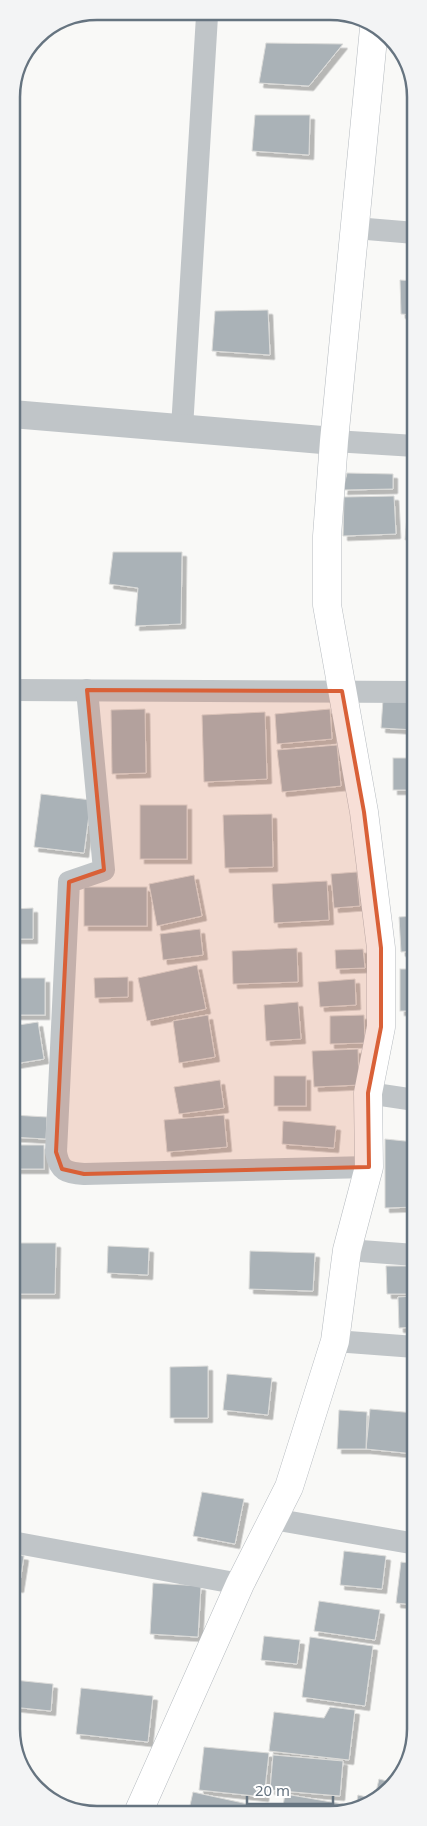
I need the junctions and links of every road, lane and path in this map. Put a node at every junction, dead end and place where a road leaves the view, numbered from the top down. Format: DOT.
graph roads {
  1 [pos="207,20"];
  2 [pos="373,34"];
  3 [pos="355,228"];
  4 [pos="407,232"];
  5 [pos="20,415"];
  6 [pos="182,428"];
  7 [pos="334,441"];
  8 [pos="407,446"];
  9 [pos="20,690"];
  10 [pos="87,690"];
  11 [pos="342,691"];
  12 [pos="407,692"];
  13 [pos="368,1093"];
  14 [pos="407,1099"];
  15 [pos="369,1167"];
  16 [pos="347,1250"];
  17 [pos="407,1254"];
  18 [pos="335,1341"];
  19 [pos="407,1346"];
  20 [pos="274,1519"];
  21 [pos="407,1542"];
  22 [pos="20,1543"];
  23 [pos="240,1584"];
  24 [pos="141,1806"];
  1 -- 6 [label="street"];
  2 -- 3 [label="main road"];
  3 -- 4 [label="street"];
  3 -- 7 [label="main road"];
  5 -- 6 [label="street"];
  6 -- 7 [label="street"];
  7 -- 8 [label="street"];
  7 -- 11 [label="main road"];
  9 -- 10 [label="street"];
  10 -- 11 [label="street"];
  10 -- 15 [label="street"];
  11 -- 12 [label="street"];
  11 -- 13 [label="main road"];
  13 -- 14 [label="street"];
  13 -- 15 [label="main road"];
  15 -- 16 [label="main road"];
  16 -- 17 [label="street"];
  16 -- 18 [label="main road"];
  18 -- 19 [label="street"];
  18 -- 20 [label="main road"];
  20 -- 21 [label="street"];
  20 -- 23 [label="main road"];
  22 -- 23 [label="street"];
  23 -- 24 [label="main road"];
}
